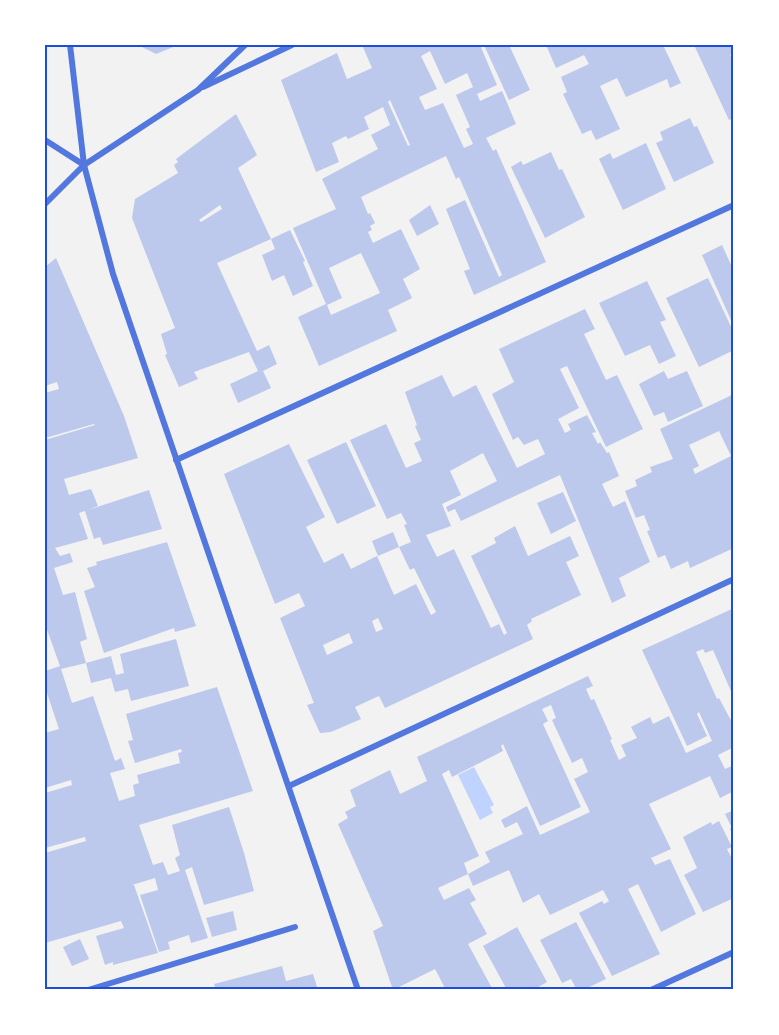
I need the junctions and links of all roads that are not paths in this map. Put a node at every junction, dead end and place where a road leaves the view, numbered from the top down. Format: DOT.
graph roads {
  1 [pos="70,45"];
  2 [pos="245,45"];
  3 [pos="292,45"];
  4 [pos="198,90"];
  5 [pos="45,140"];
  6 [pos="84,165"];
  7 [pos="45,204"];
  8 [pos="734,205"];
  9 [pos="176,460"];
  10 [pos="734,579"];
  11 [pos="289,786"];
  12 [pos="294,927"];
  13 [pos="734,952"];
  14 [pos="88,990"];
  15 [pos="358,990"];
  16 [pos="651,990"];
  1 -- 6 [label="street"];
  2 -- 4 [label="street"];
  3 -- 4 [label="street"];
  4 -- 6 [label="street"];
  5 -- 6 [label="street"];
  6 -- 7 [label="street"];
  6 -- 9 [label="street"];
  8 -- 9 [label="street"];
  9 -- 11 [label="street"];
  10 -- 11 [label="street"];
  11 -- 15 [label="street"];
  12 -- 14 [label="street"];
  13 -- 16 [label="street"];
}
